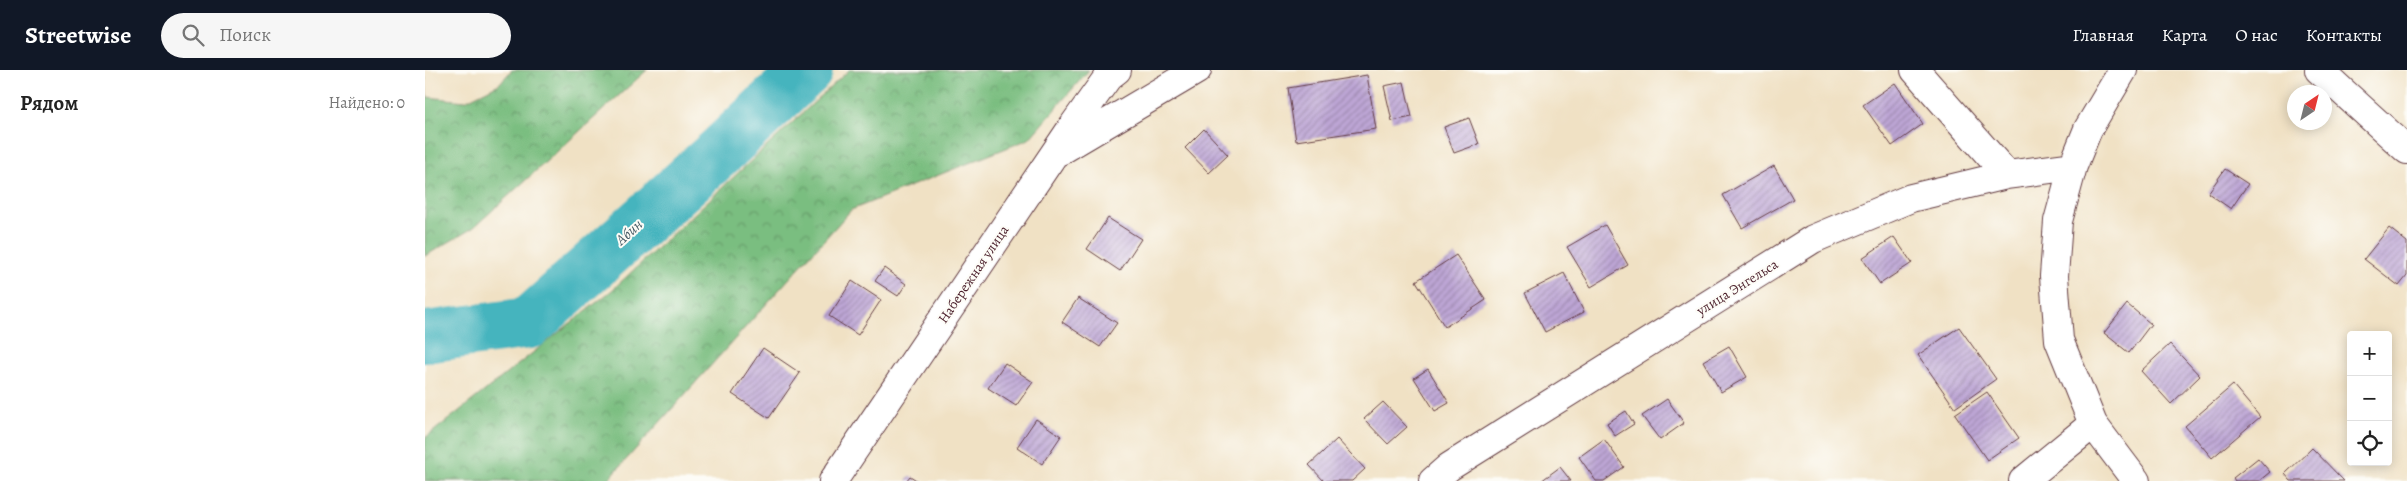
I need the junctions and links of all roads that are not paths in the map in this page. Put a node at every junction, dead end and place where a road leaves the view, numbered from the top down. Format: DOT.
graph roads {
  1 [pos="1117,70"];
  2 [pos="1197,70"];
  3 [pos="1915,70"];
  4 [pos="2123,70"];
  5 [pos="2319,70"];
  6 [pos="2407,150"];
  7 [pos="1054,154"];
  8 [pos="2073,166"];
  9 [pos="2007,175"];
  10 [pos="2093,424"];
  11 [pos="833,481"];
  12 [pos="1433,481"];
  13 [pos="2023,481"];
  14 [pos="2136,481"];
  1 -- 7 [label="street, Набережная улица"];
  2 -- 7 [label="street"];
  3 -- 9 [label="street"];
  4 -- 8 [label="street"];
  5 -- 6 [label="street"];
  7 -- 11 [label="street, Набережная улица"];
  8 -- 9 [label="street, улица Энгельса"];
  8 -- 10 [label="street"];
  9 -- 12 [label="street, улица Энгельса"];
  10 -- 13 [label="street"];
  10 -- 14 [label="street"];
}
